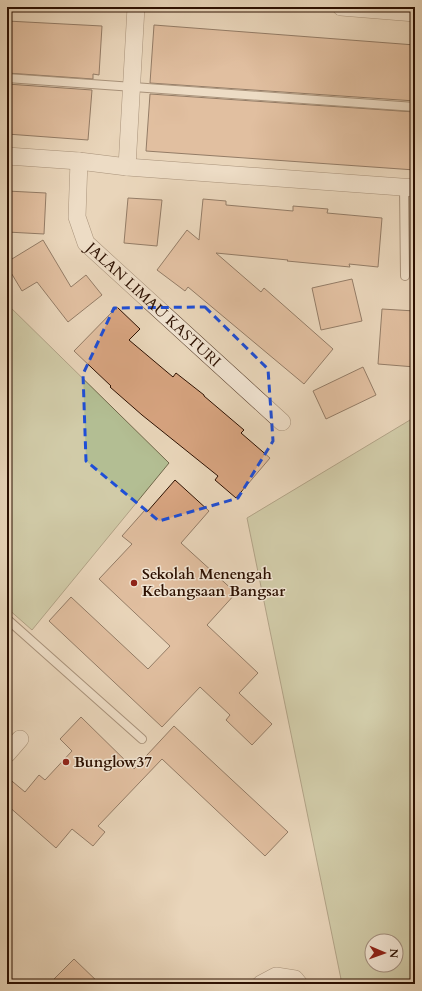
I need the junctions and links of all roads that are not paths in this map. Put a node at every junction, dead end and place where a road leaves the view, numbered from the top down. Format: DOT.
graph roads {
  1 [pos="136,7"];
  2 [pos="341,7"];
  3 [pos="415,13"];
  4 [pos="7,78"];
  5 [pos="132,87"];
  6 [pos="415,107"];
  7 [pos="7,156"];
  8 [pos="79,161"];
  9 [pos="127,167"];
  10 [pos="410,188"];
  11 [pos="405,276"];
  12 [pos="282,422"];
  13 [pos="7,619"];
  14 [pos="20,738"];
  15 [pos="142,739"];
  16 [pos="7,754"];
  17 [pos="261,984"];
  18 [pos="299,984"];
  1 -- 5 [label="street"];
  2 -- 3 [label="street"];
  4 -- 5 [label="lane"];
  5 -- 6 [label="lane"];
  5 -- 9 [label="street"];
  7 -- 8 [label="street"];
  8 -- 9 [label="street"];
  8 -- 12 [label="street, JALAN LIMAU KASTURI"];
  9 -- 10 [label="street"];
  10 -- 11 [label="lane"];
  13 -- 15 [label="lane"];
  14 -- 16 [label="street"];
  17 -- 18 [label="street"];
}
